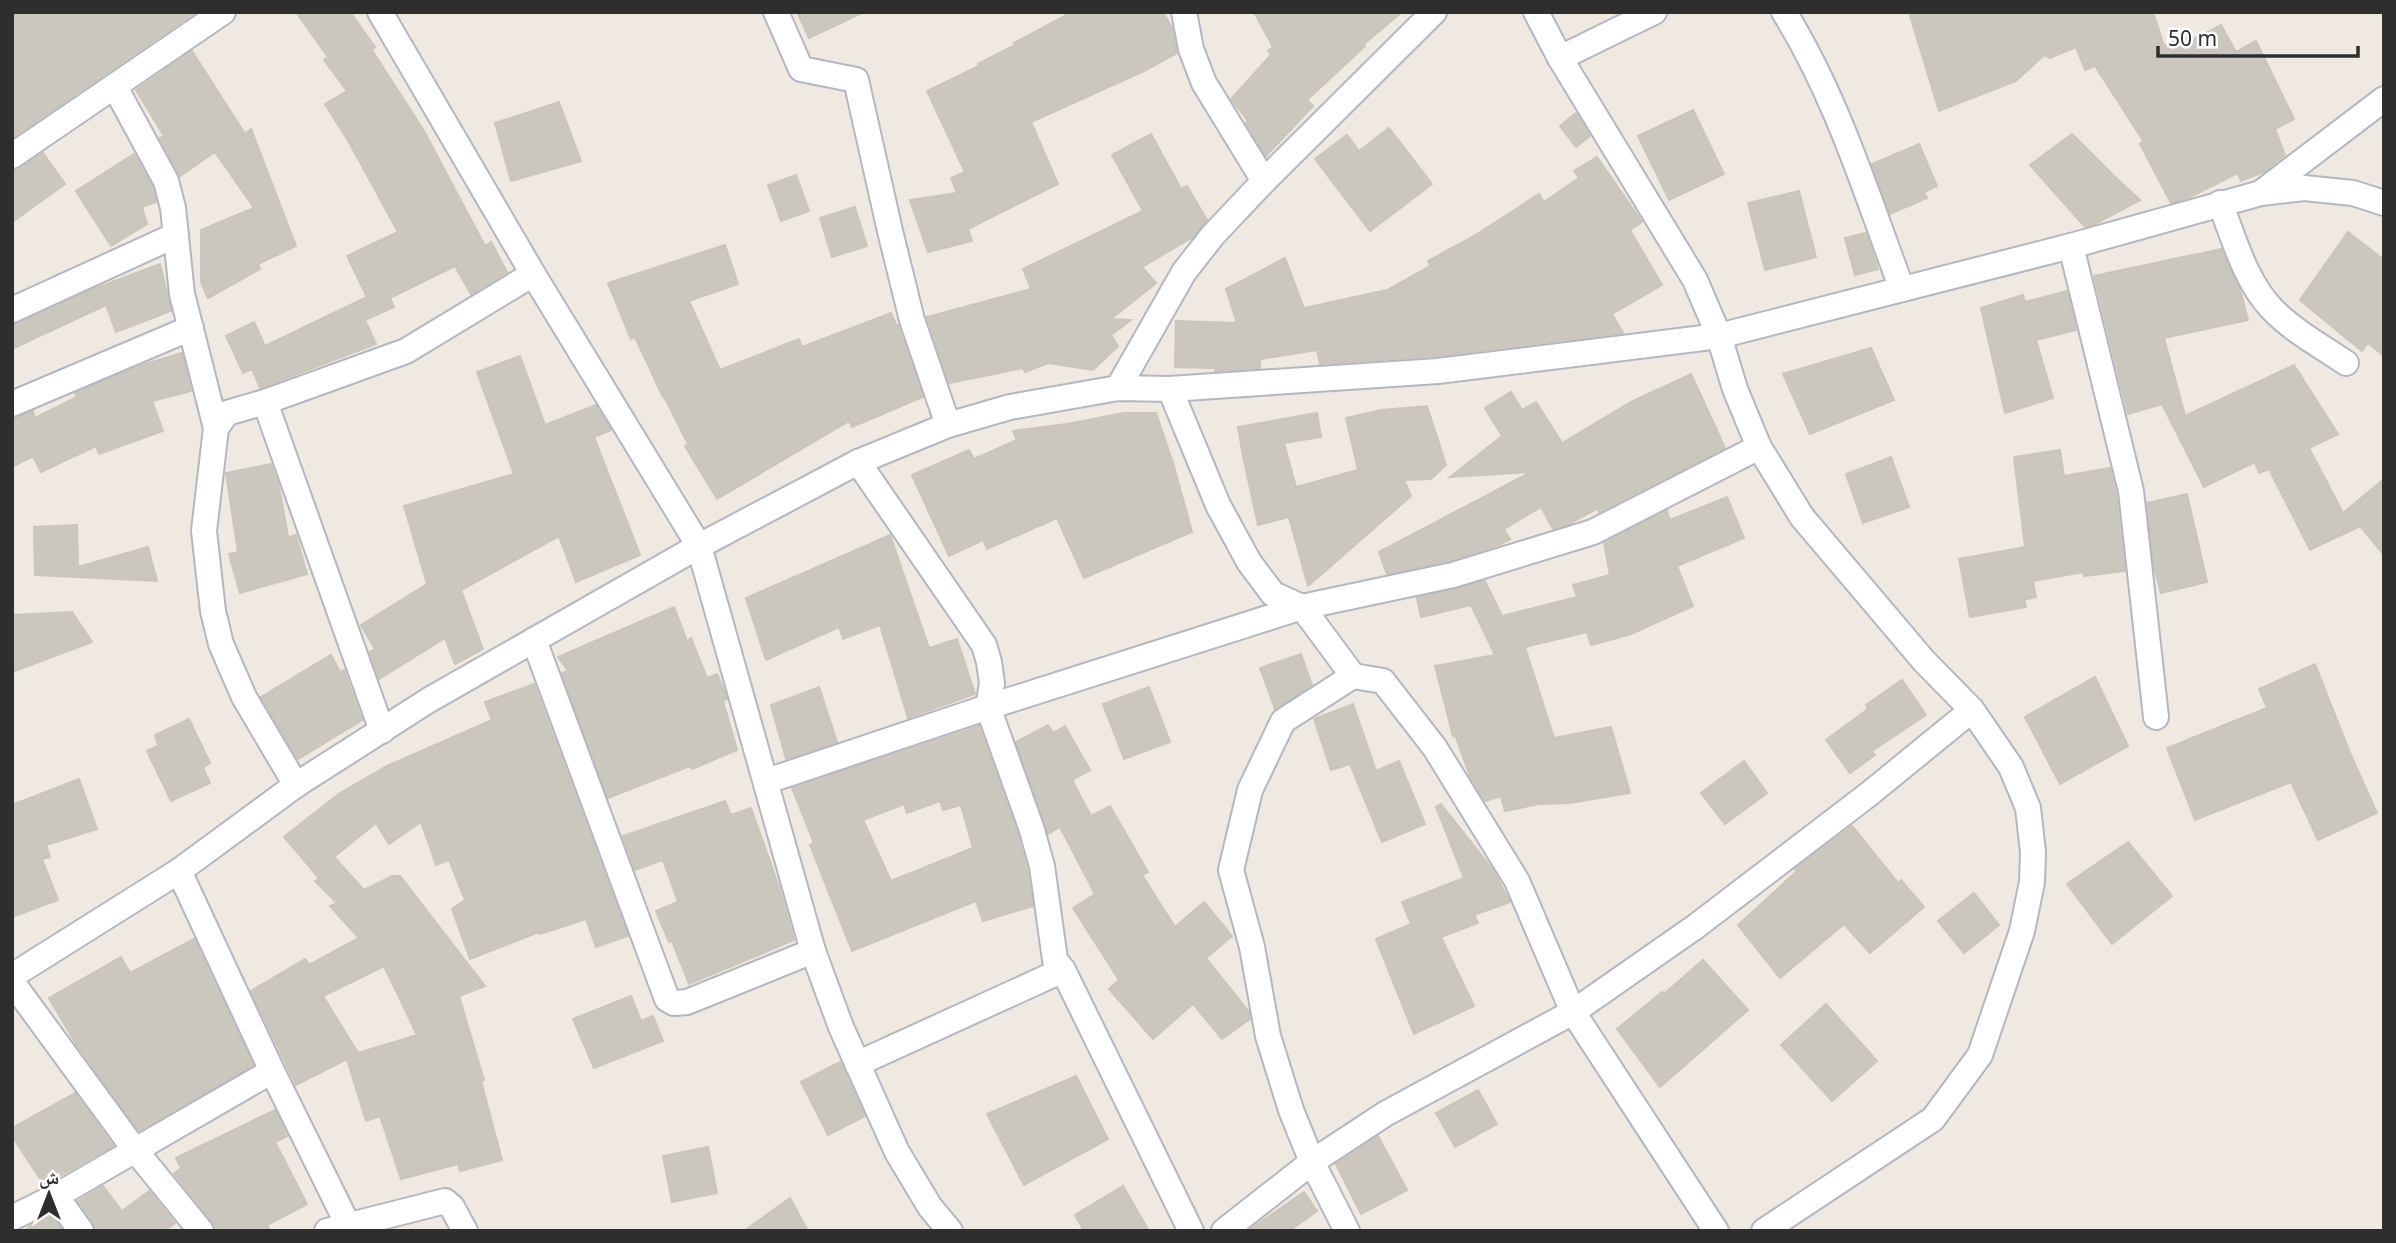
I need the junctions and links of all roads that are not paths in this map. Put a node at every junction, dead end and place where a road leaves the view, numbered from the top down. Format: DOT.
graph roads {
  1 [pos="223,12"];
  2 [pos="380,12"];
  3 [pos="776,12"];
  4 [pos="1184,12"];
  5 [pos="1434,12"];
  6 [pos="1536,12"];
  7 [pos="1654,12"];
  8 [pos="1784,12"];
  9 [pos="1560,58"];
  10 [pos="115,87"];
  11 [pos="2384,99"];
  12 [pos="12,156"];
  13 [pos="1264,181"];
  14 [pos="2261,193"];
  15 [pos="2220,203"];
  16 [pos="2384,203"];
  17 [pos="176,235"];
  18 [pos="2071,246"];
  19 [pos="533,274"];
  20 [pos="1902,289"];
  21 [pos="12,310"];
  22 [pos="191,328"];
  23 [pos="1719,336"];
  24 [pos="2346,363"];
  25 [pos="1118,388"];
  26 [pos="1170,389"];
  27 [pos="265,402"];
  28 [pos="12,404"];
  29 [pos="948,425"];
  30 [pos="216,428"];
  31 [pos="1759,447"];
  32 [pos="858,462"];
  33 [pos="699,546"];
  34 [pos="1302,607"];
  35 [pos="534,640"];
  36 [pos="1353,676"];
  37 [pos="988,707"];
  38 [pos="1972,710"];
  39 [pos="2156,717"];
  40 [pos="382,731"];
  41 [pos="767,781"];
  42 [pos="296,786"];
  43 [pos="179,871"];
  44 [pos="813,951"];
  45 [pos="1063,970"];
  46 [pos="12,976"];
  47 [pos="12,982"];
  48 [pos="1573,1012"];
  49 [pos="857,1064"];
  50 [pos="272,1071"];
  51 [pos="135,1150"];
  52 [pos="1312,1162"];
  53 [pos="56,1196"];
  54 [pos="12,1218"];
  55 [pos="337,1228"];
  56 [pos="82,1231"];
  57 [pos="201,1231"];
  58 [pos="466,1231"];
  59 [pos="950,1231"];
  60 [pos="1191,1231"];
  61 [pos="1224,1231"];
  62 [pos="1347,1231"];
  63 [pos="1716,1231"];
  64 [pos="1764,1231"];
  1 -- 10 [label="street"];
  2 -- 19 [label="street"];
  3 -- 29 [label="street"];
  4 -- 13 [label="street"];
  5 -- 13 [label="street"];
  6 -- 9 [label="street"];
  7 -- 9 [label="street"];
  8 -- 20 [label="street"];
  9 -- 23 [label="street"];
  10 -- 12 [label="street"];
  10 -- 17 [label="street"];
  11 -- 14 [label="street"];
  13 -- 25 [label="street"];
  14 -- 15 [label="street"];
  14 -- 16 [label="street"];
  15 -- 18 [label="street"];
  15 -- 24 [label="street"];
  17 -- 21 [label="street"];
  17 -- 22 [label="street"];
  18 -- 20 [label="street"];
  18 -- 39 [label="street"];
  19 -- 27 [label="street"];
  19 -- 33 [label="street"];
  20 -- 23 [label="street"];
  22 -- 28 [label="street"];
  22 -- 30 [label="street"];
  23 -- 26 [label="street"];
  23 -- 31 [label="street"];
  25 -- 26 [label="street"];
  25 -- 29 [label="street"];
  26 -- 34 [label="street"];
  27 -- 30 [label="street"];
  27 -- 40 [label="street"];
  29 -- 32 [label="street"];
  30 -- 42 [label="street"];
  31 -- 34 [label="street"];
  31 -- 38 [label="street"];
  32 -- 33 [label="street"];
  32 -- 37 [label="street"];
  33 -- 35 [label="street"];
  33 -- 41 [label="street"];
  34 -- 36 [label="street"];
  34 -- 37 [label="street"];
  35 -- 40 [label="street"];
  35 -- 44 [label="street"];
  36 -- 48 [label="street"];
  36 -- 52 [label="street"];
  37 -- 41 [label="street"];
  37 -- 45 [label="street"];
  38 -- 48 [label="street"];
  38 -- 64 [label="street"];
  40 -- 42 [label="street"];
  41 -- 44 [label="street"];
  42 -- 43 [label="street"];
  43 -- 46 [label="street"];
  43 -- 50 [label="street"];
  44 -- 49 [label="street"];
  45 -- 49 [label="street"];
  45 -- 60 [label="street"];
  47 -- 51 [label="street"];
  48 -- 52 [label="street"];
  48 -- 63 [label="street"];
  49 -- 59 [label="street"];
  50 -- 51 [label="street"];
  50 -- 55 [label="street"];
  51 -- 53 [label="street"];
  51 -- 57 [label="street"];
  52 -- 61 [label="street"];
  52 -- 62 [label="street"];
  53 -- 54 [label="street"];
  53 -- 56 [label="street"];
  55 -- 58 [label="street"];
}
